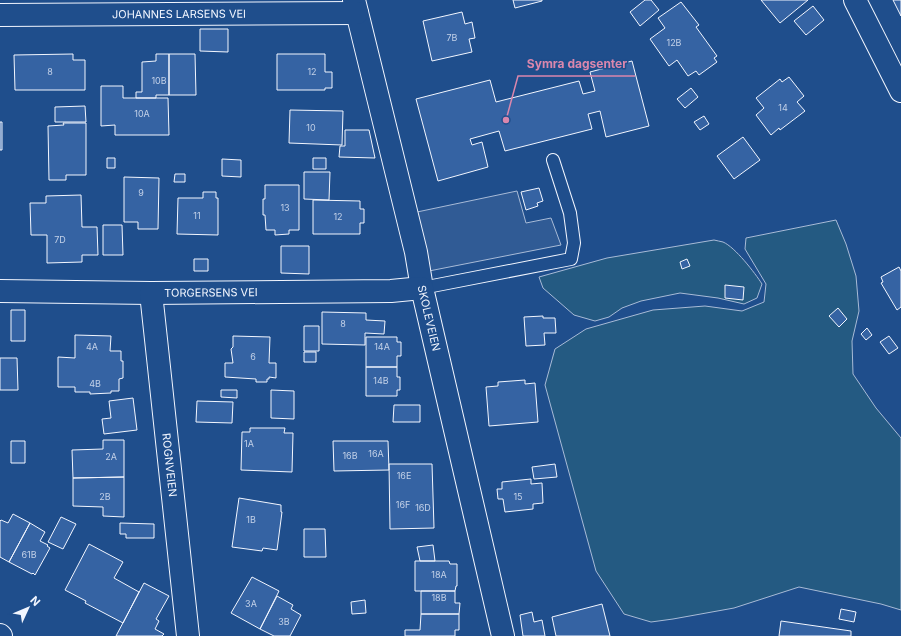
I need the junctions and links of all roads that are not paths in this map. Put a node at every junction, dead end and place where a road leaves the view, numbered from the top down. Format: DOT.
graph roads {
  1 [pos="855,0"];
  2 [pos="356,7"];
  3 [pos="0,15"];
  4 [pos="901,91"];
  5 [pos="553,160"];
  6 [pos="422,288"];
  7 [pos="0,291"];
  8 [pos="152,293"];
  9 [pos="188,636"];
  10 [pos="503,636"];
  1 -- 4 [label="street"];
  2 -- 3 [label="street, JOHANNES LARSENS VEI"];
  2 -- 6 [label="street, SKOLEVEIEN"];
  5 -- 6 [label="lane"];
  6 -- 8 [label="street, TORGERSENS VEI"];
  6 -- 10 [label="street, SKOLEVEIEN"];
  7 -- 8 [label="street, TORGERSENS VEI"];
  8 -- 9 [label="street, ROGNVEIEN"];
}
